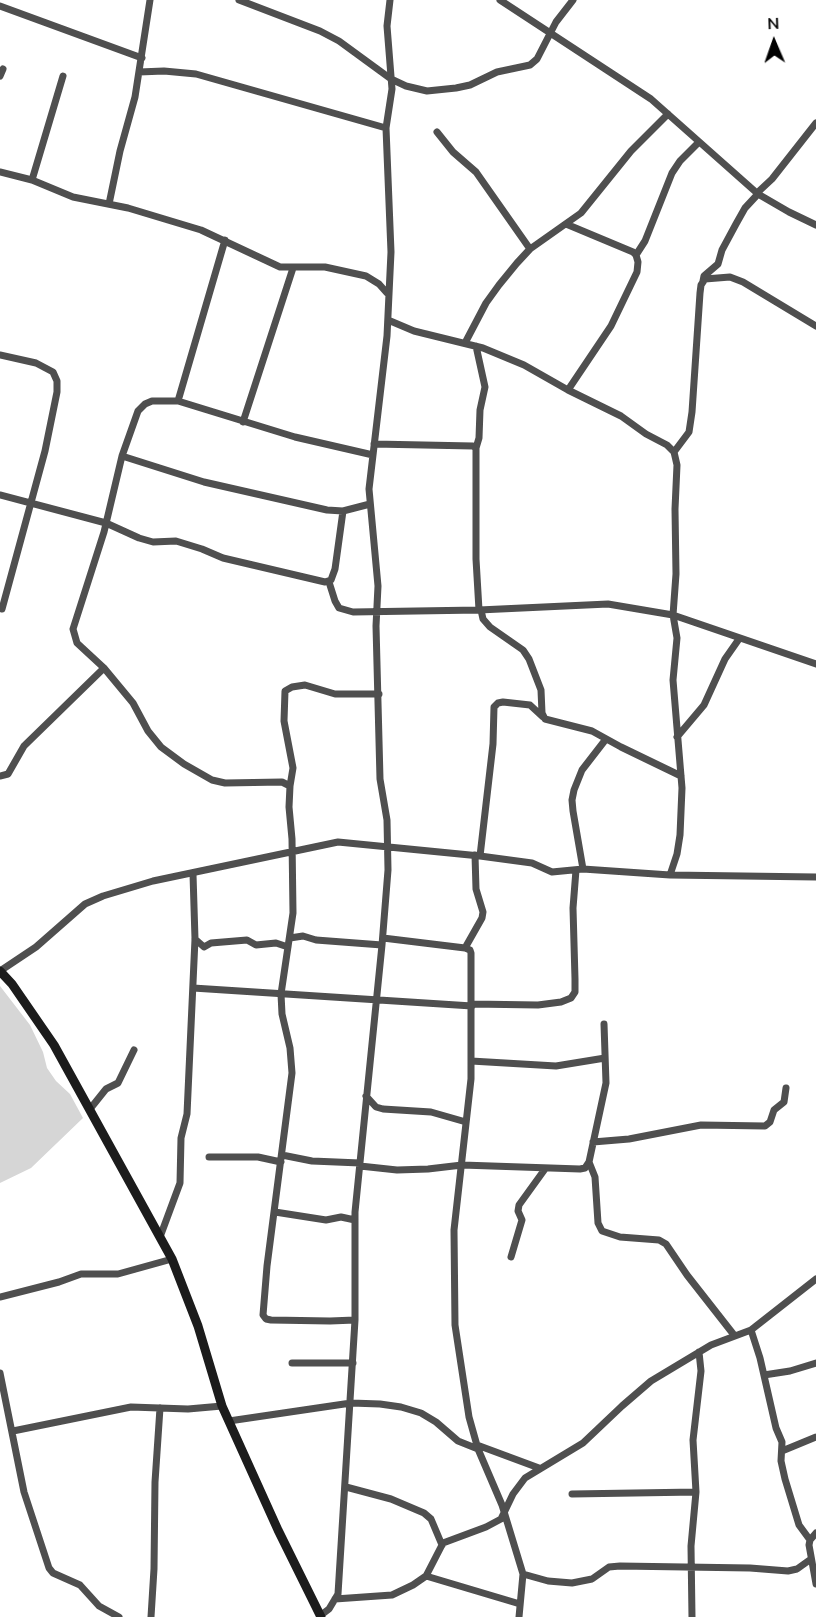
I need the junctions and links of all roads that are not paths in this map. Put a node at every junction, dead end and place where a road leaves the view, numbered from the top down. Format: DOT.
graph roads {
  1 [pos="150,0"];
  2 [pos="239,0"];
  3 [pos="263,0"];
  4 [pos="390,0"];
  5 [pos="500,0"];
  6 [pos="573,0"];
  7 [pos="0,6"];
  8 [pos="256,6"];
  9 [pos="551,33"];
  10 [pos="142,58"];
  11 [pos="139,72"];
  12 [pos="63,76"];
  13 [pos="391,79"];
  14 [pos="668,114"];
  15 [pos="816,123"];
  16 [pos="386,129"];
  17 [pos="437,132"];
  18 [pos="699,142"];
  19 [pos="0,172"];
  20 [pos="32,180"];
  21 [pos="758,194"];
  22 [pos="109,204"];
  23 [pos="566,224"];
  24 [pos="816,225"];
  25 [pos="225,240"];
  26 [pos="530,249"];
  27 [pos="636,255"];
  28 [pos="293,268"];
  29 [pos="703,281"];
  30 [pos="387,293"];
  31 [pos="388,320"];
  32 [pos="816,326"];
  33 [pos="465,343"];
  34 [pos="476,346"];
  35 [pos="0,355"];
  36 [pos="568,390"];
  37 [pos="178,401"];
  38 [pos="243,422"];
  39 [pos="375,444"];
  40 [pos="476,448"];
  41 [pos="674,452"];
  42 [pos="373,455"];
  43 [pos="122,456"];
  44 [pos="0,495"];
  45 [pos="31,503"];
  46 [pos="370,504"];
  47 [pos="343,511"];
  48 [pos="106,523"];
  49 [pos="328,582"];
  50 [pos="2,609"];
  51 [pos="480,610"];
  52 [pos="378,612"];
  53 [pos="673,615"];
  54 [pos="739,639"];
  55 [pos="816,664"];
  56 [pos="104,668"];
  57 [pos="379,694"];
  58 [pos="543,717"];
  59 [pos="677,736"];
  60 [pos="606,739"];
  61 [pos="0,776"];
  62 [pos="681,776"];
  63 [pos="290,786"];
  64 [pos="292,839"];
  65 [pos="388,846"];
  66 [pos="311,848"];
  67 [pos="291,852"];
  68 [pos="477,855"];
  69 [pos="580,870"];
  70 [pos="193,874"];
  71 [pos="670,875"];
  72 [pos="816,877"];
  73 [pos="290,938"];
  74 [pos="195,939"];
  75 [pos="383,942"];
  76 [pos="288,947"];
  77 [pos="465,948"];
  78 [pos="0,971"];
  79 [pos="193,988"];
  80 [pos="280,994"];
  81 [pos="377,999"];
  82 [pos="472,1005"];
  83 [pos="604,1024"];
  84 [pos="134,1050"];
  85 [pos="605,1058"];
  86 [pos="471,1061"];
  87 [pos="786,1088"];
  88 [pos="366,1096"];
  89 [pos="90,1109"];
  90 [pos="466,1122"];
  91 [pos="593,1142"];
  92 [pos="209,1156"];
  93 [pos="282,1158"];
  94 [pos="589,1162"];
  95 [pos="360,1164"];
  96 [pos="462,1165"];
  97 [pos="545,1168"];
  98 [pos="275,1212"];
  99 [pos="355,1220"];
  100 [pos="160,1237"];
  101 [pos="512,1257"];
  102 [pos="172,1259"];
  103 [pos="816,1279"];
  104 [pos="0,1297"];
  105 [pos="355,1320"];
  106 [pos="751,1330"];
  107 [pos="734,1335"];
  108 [pos="699,1352"];
  109 [pos="292,1363"];
  110 [pos="353,1363"];
  111 [pos="816,1363"];
  112 [pos="0,1374"];
  113 [pos="764,1375"];
  114 [pos="351,1403"];
  115 [pos="222,1406"];
  116 [pos="160,1408"];
  117 [pos="229,1421"];
  118 [pos="13,1431"];
  119 [pos="816,1437"];
  120 [pos="477,1447"];
  121 [pos="782,1451"];
  122 [pos="539,1468"];
  123 [pos="346,1487"];
  124 [pos="696,1492"];
  125 [pos="572,1494"];
  126 [pos="505,1515"];
  127 [pos="816,1533"];
  128 [pos="810,1540"];
  129 [pos="441,1545"];
  130 [pos="811,1560"];
  131 [pos="691,1566"];
  132 [pos="523,1574"];
  133 [pos="426,1576"];
  134 [pos="816,1584"];
  135 [pos="335,1599"];
  136 [pos="520,1604"];
  137 [pos="329,1609"];
  138 [pos="321,1616"];
  139 [pos="119,1617"];
  140 [pos="150,1617"];
  141 [pos="334,1617"];
  142 [pos="519,1617"];
  143 [pos="692,1617"];
  1 -- 10 [label="street"];
  2 -- 8 [label="street"];
  3 -- 8 [label="street"];
  4 -- 13 [label="street"];
  5 -- 9 [label="street"];
  6 -- 9 [label="street"];
  7 -- 10 [label="street"];
  8 -- 13 [label="street"];
  9 -- 13 [label="street"];
  9 -- 14 [label="street"];
  10 -- 11 [label="street"];
  11 -- 16 [label="street"];
  11 -- 22 [label="street"];
  12 -- 20 [label="street"];
  13 -- 16 [label="street"];
  14 -- 18 [label="street"];
  14 -- 23 [label="street"];
  15 -- 21 [label="street"];
  16 -- 30 [label="street"];
  17 -- 26 [label="street"];
  18 -- 21 [label="street"];
  18 -- 27 [label="street"];
  19 -- 20 [label="street"];
  20 -- 22 [label="street"];
  21 -- 24 [label="street"];
  21 -- 29 [label="street"];
  22 -- 25 [label="street"];
  23 -- 26 [label="street"];
  23 -- 27 [label="street"];
  25 -- 28 [label="street"];
  25 -- 37 [label="street"];
  26 -- 33 [label="street"];
  27 -- 36 [label="street"];
  28 -- 30 [label="street"];
  28 -- 38 [label="street"];
  29 -- 32 [label="street"];
  29 -- 41 [label="street"];
  30 -- 31 [label="street"];
  31 -- 33 [label="street"];
  31 -- 39 [label="street"];
  33 -- 34 [label="street"];
  34 -- 36 [label="street"];
  34 -- 40 [label="street"];
  35 -- 45 [label="street"];
  36 -- 41 [label="street"];
  37 -- 38 [label="street"];
  37 -- 43 [label="street"];
  38 -- 42 [label="street"];
  39 -- 40 [label="street"];
  39 -- 42 [label="street"];
  40 -- 51 [label="street"];
  41 -- 53 [label="street"];
  42 -- 46 [label="street"];
  43 -- 47 [label="street"];
  43 -- 48 [label="street"];
  44 -- 45 [label="street"];
  45 -- 48 [label="street"];
  45 -- 50 [label="street"];
  46 -- 47 [label="street"];
  46 -- 52 [label="street"];
  47 -- 49 [label="street"];
  48 -- 49 [label="street"];
  48 -- 56 [label="street"];
  49 -- 52 [label="street"];
  51 -- 52 [label="street"];
  51 -- 53 [label="street"];
  51 -- 58 [label="street"];
  52 -- 57 [label="street"];
  53 -- 54 [label="street"];
  53 -- 59 [label="street"];
  54 -- 55 [label="street"];
  54 -- 59 [label="street"];
  56 -- 61 [label="street"];
  56 -- 63 [label="street"];
  57 -- 63 [label="street"];
  57 -- 65 [label="street"];
  58 -- 60 [label="street"];
  58 -- 68 [label="street"];
  59 -- 62 [label="street"];
  60 -- 62 [label="street"];
  60 -- 69 [label="street"];
  62 -- 71 [label="street"];
  63 -- 64 [label="street"];
  64 -- 66 [label="street"];
  64 -- 67 [label="street"];
  65 -- 66 [label="street"];
  65 -- 68 [label="street"];
  65 -- 75 [label="street"];
  66 -- 67 [label="street"];
  67 -- 70 [label="street"];
  67 -- 73 [label="street"];
  68 -- 69 [label="street"];
  68 -- 77 [label="street"];
  69 -- 71 [label="street"];
  69 -- 82 [label="street"];
  70 -- 74 [label="street"];
  70 -- 78 [label="street"];
  71 -- 72 [label="street"];
  73 -- 75 [label="street"];
  73 -- 76 [label="street"];
  74 -- 76 [label="street"];
  74 -- 79 [label="street"];
  75 -- 77 [label="street"];
  75 -- 81 [label="street"];
  76 -- 80 [label="street"];
  77 -- 82 [label="street"];
  78 -- 89 [label="main road"];
  79 -- 80 [label="street"];
  79 -- 100 [label="street"];
  80 -- 81 [label="street"];
  80 -- 93 [label="street"];
  81 -- 82 [label="street"];
  81 -- 88 [label="street"];
  82 -- 86 [label="street"];
  83 -- 85 [label="street"];
  84 -- 89 [label="street"];
  85 -- 86 [label="street"];
  85 -- 91 [label="street"];
  86 -- 90 [label="street"];
  87 -- 91 [label="street"];
  88 -- 90 [label="street"];
  88 -- 95 [label="street"];
  89 -- 100 [label="main road"];
  90 -- 96 [label="street"];
  91 -- 94 [label="street"];
  92 -- 93 [label="street"];
  93 -- 95 [label="street"];
  93 -- 98 [label="street"];
  94 -- 97 [label="street"];
  94 -- 107 [label="street"];
  95 -- 96 [label="street"];
  95 -- 99 [label="street"];
  96 -- 97 [label="street"];
  96 -- 120 [label="street"];
  97 -- 101 [label="street"];
  98 -- 99 [label="street"];
  98 -- 105 [label="street"];
  99 -- 105 [label="street"];
  100 -- 102 [label="main road"];
  102 -- 104 [label="street"];
  102 -- 115 [label="main road"];
  103 -- 106 [label="street"];
  105 -- 110 [label="street"];
  106 -- 107 [label="street"];
  106 -- 113 [label="street"];
  107 -- 108 [label="street"];
  108 -- 122 [label="street"];
  108 -- 124 [label="street"];
  109 -- 110 [label="street"];
  110 -- 114 [label="street"];
  111 -- 113 [label="street"];
  112 -- 118 [label="street"];
  113 -- 121 [label="street"];
  114 -- 117 [label="street"];
  114 -- 120 [label="street"];
  114 -- 123 [label="street"];
  115 -- 116 [label="street"];
  115 -- 117 [label="main road"];
  116 -- 118 [label="street"];
  116 -- 140 [label="street"];
  117 -- 138 [label="main road"];
  118 -- 139 [label="street"];
  119 -- 121 [label="street"];
  120 -- 122 [label="street"];
  120 -- 126 [label="street"];
  121 -- 128 [label="street"];
  122 -- 126 [label="street"];
  123 -- 129 [label="street"];
  123 -- 135 [label="street"];
  124 -- 125 [label="street"];
  124 -- 131 [label="street"];
  126 -- 129 [label="street"];
  126 -- 132 [label="street"];
  127 -- 128 [label="street"];
  128 -- 130 [label="street"];
  129 -- 133 [label="street"];
  130 -- 131 [label="street"];
  130 -- 134 [label="street"];
  131 -- 132 [label="street"];
  131 -- 143 [label="street"];
  132 -- 136 [label="street"];
  133 -- 135 [label="street"];
  133 -- 136 [label="street"];
  135 -- 137 [label="street"];
  136 -- 142 [label="street"];
  137 -- 138 [label="street"];
  137 -- 141 [label="street"];
}
